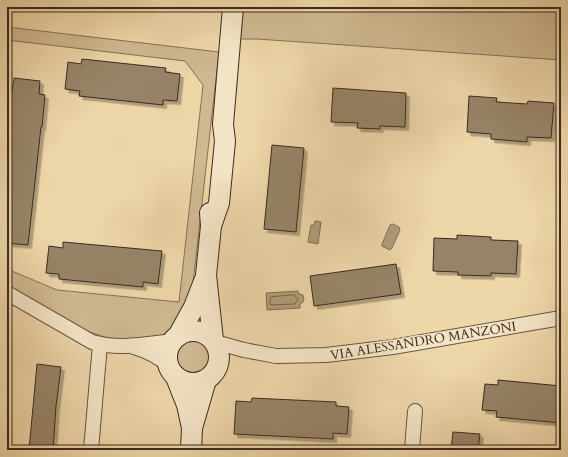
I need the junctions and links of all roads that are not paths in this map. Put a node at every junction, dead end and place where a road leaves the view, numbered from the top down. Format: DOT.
graph roads {
  1 [pos="233,7"];
  2 [pos="206,275"];
  3 [pos="7,293"];
  4 [pos="561,318"];
  5 [pos="175,339"];
  6 [pos="214,341"];
  7 [pos="100,344"];
  8 [pos="130,345"];
  9 [pos="172,371"];
  10 [pos="206,380"];
  11 [pos="415,411"];
  12 [pos="192,428"];
  13 [pos="91,450"];
  14 [pos="191,450"];
  15 [pos="412,450"];
  1 -- 2 [label="street"];
  2 -- 5 [label="street"];
  2 -- 6 [label="street"];
  3 -- 7 [label="street"];
  4 -- 6 [label="street, VIA ALESSANDRO MANZONI"];
  5 -- 6 [label="street"];
  5 -- 8 [label="street"];
  5 -- 9 [label="street"];
  6 -- 10 [label="street"];
  7 -- 8 [label="street"];
  7 -- 13 [label="street"];
  8 -- 9 [label="street"];
  9 -- 10 [label="street"];
  9 -- 12 [label="street"];
  10 -- 12 [label="street"];
  11 -- 15 [label="street"];
  12 -- 14 [label="street"];
}
